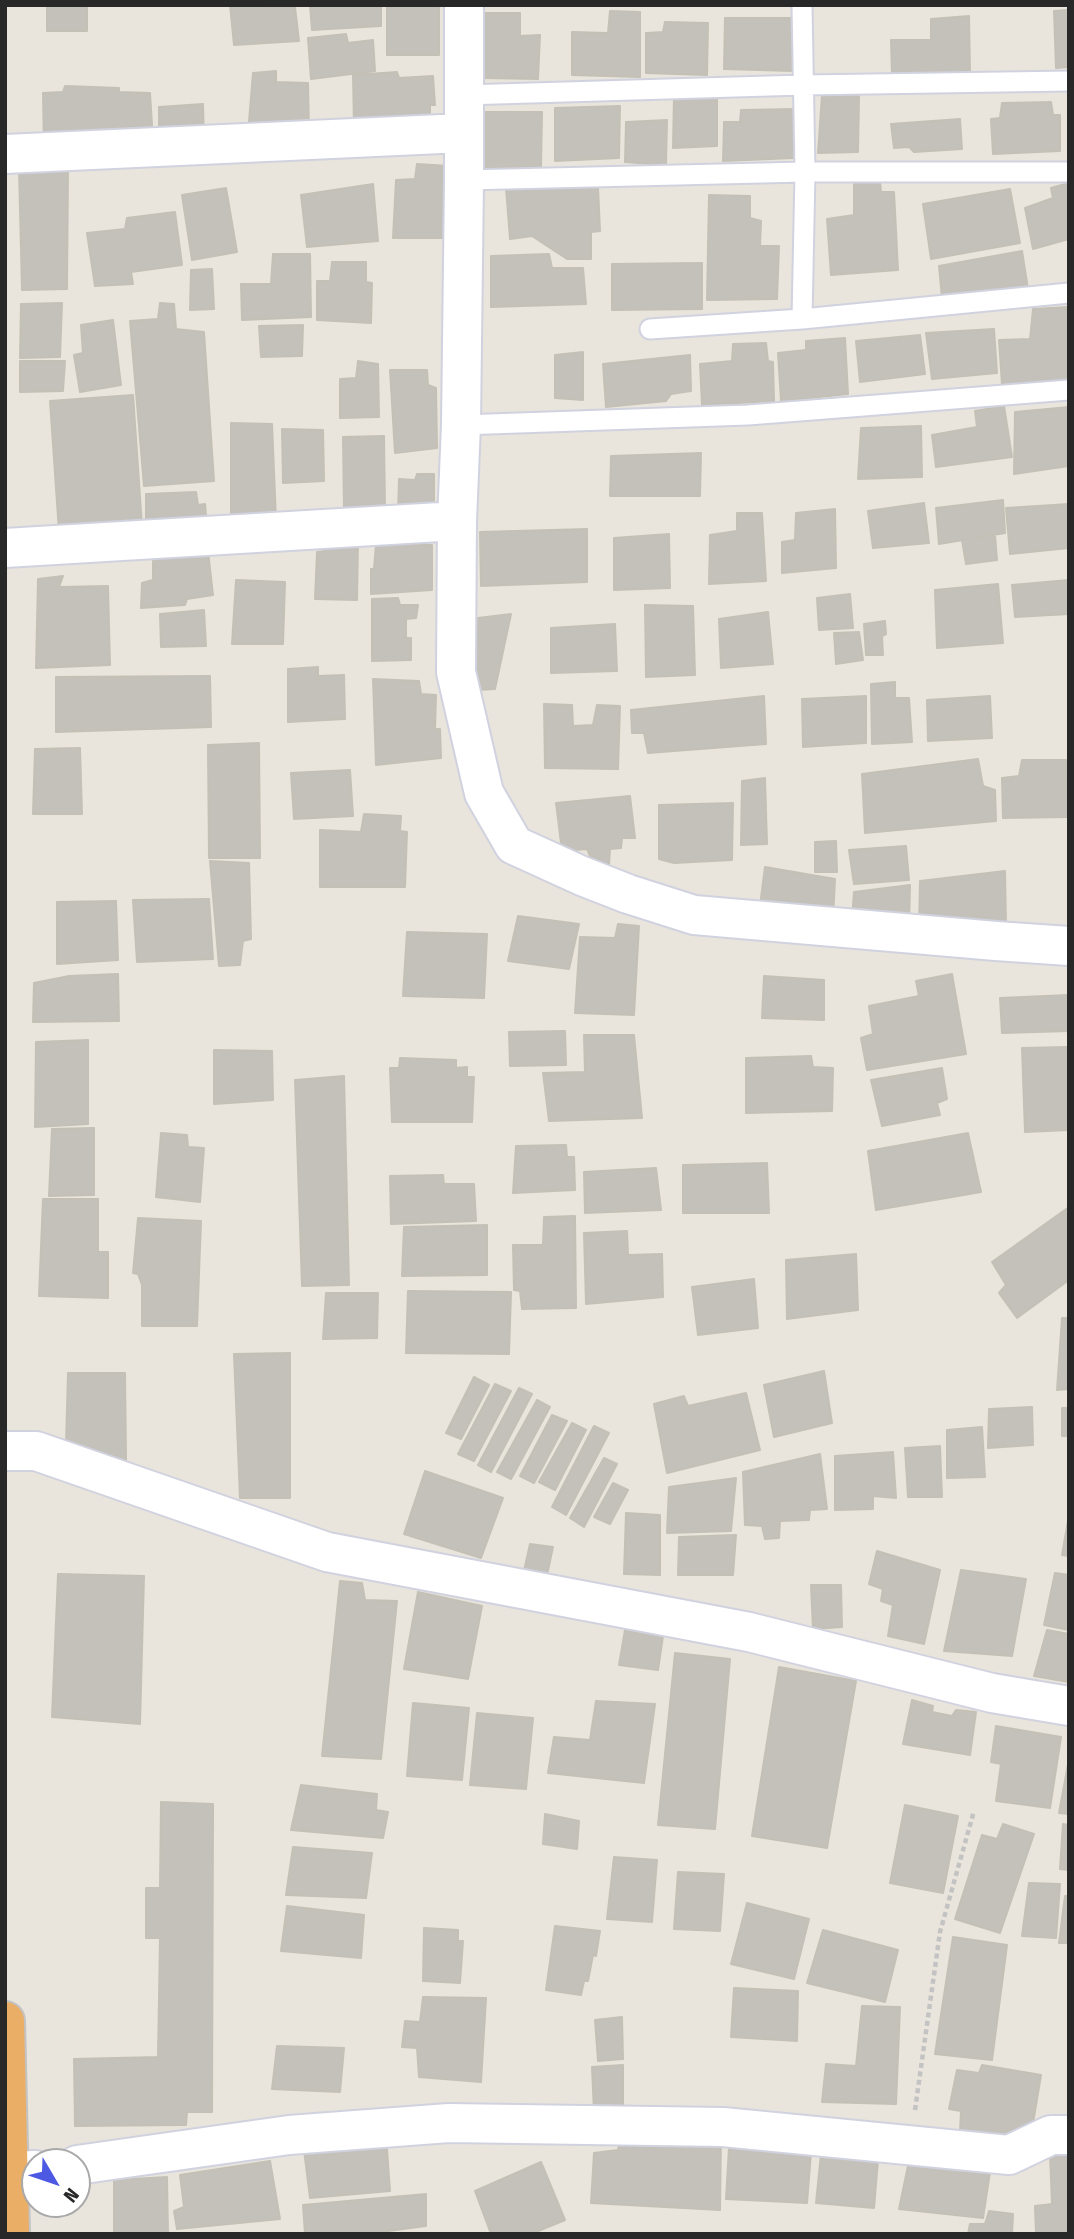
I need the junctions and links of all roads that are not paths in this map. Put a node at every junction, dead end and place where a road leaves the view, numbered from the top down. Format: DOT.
graph roads {
  1 [pos="464,5"];
  2 [pos="802,5"];
  3 [pos="1069,81"];
  4 [pos="803,85"];
  5 [pos="463,95"];
  6 [pos="463,133"];
  7 [pos="5,155"];
  8 [pos="805,172"];
  9 [pos="1069,172"];
  10 [pos="464,180"];
  11 [pos="1069,293"];
  12 [pos="802,319"];
  13 [pos="650,329"];
  14 [pos="1069,390"];
  15 [pos="461,425"];
  16 [pos="457,521"];
  17 [pos="5,548"];
  18 [pos="1069,946"];
  19 [pos="5,1451"];
  20 [pos="1069,1706"];
  21 [pos="5,2021"];
  22 [pos="1069,2135"];
  23 [pos="21,2161"];
  24 [pos="91,2163"];
  25 [pos="21,2175"];
  26 [pos="10,2234"];
  1 -- 5 [label="street"];
  2 -- 4 [label="lane"];
  3 -- 4 [label="lane"];
  4 -- 5 [label="lane"];
  4 -- 8 [label="lane"];
  5 -- 6 [label="street"];
  6 -- 7 [label="street"];
  6 -- 10 [label="street"];
  8 -- 9 [label="lane"];
  8 -- 10 [label="lane"];
  8 -- 12 [label="lane"];
  10 -- 15 [label="street"];
  11 -- 12 [label="lane"];
  12 -- 13 [label="lane"];
  14 -- 15 [label="lane"];
  15 -- 16 [label="street"];
  16 -- 17 [label="street"];
  16 -- 18 [label="street"];
  19 -- 20 [label="street"];
  21 -- 23 [label="highway"];
  22 -- 24 [label="street"];
  25 -- 26 [label="highway"];
}
